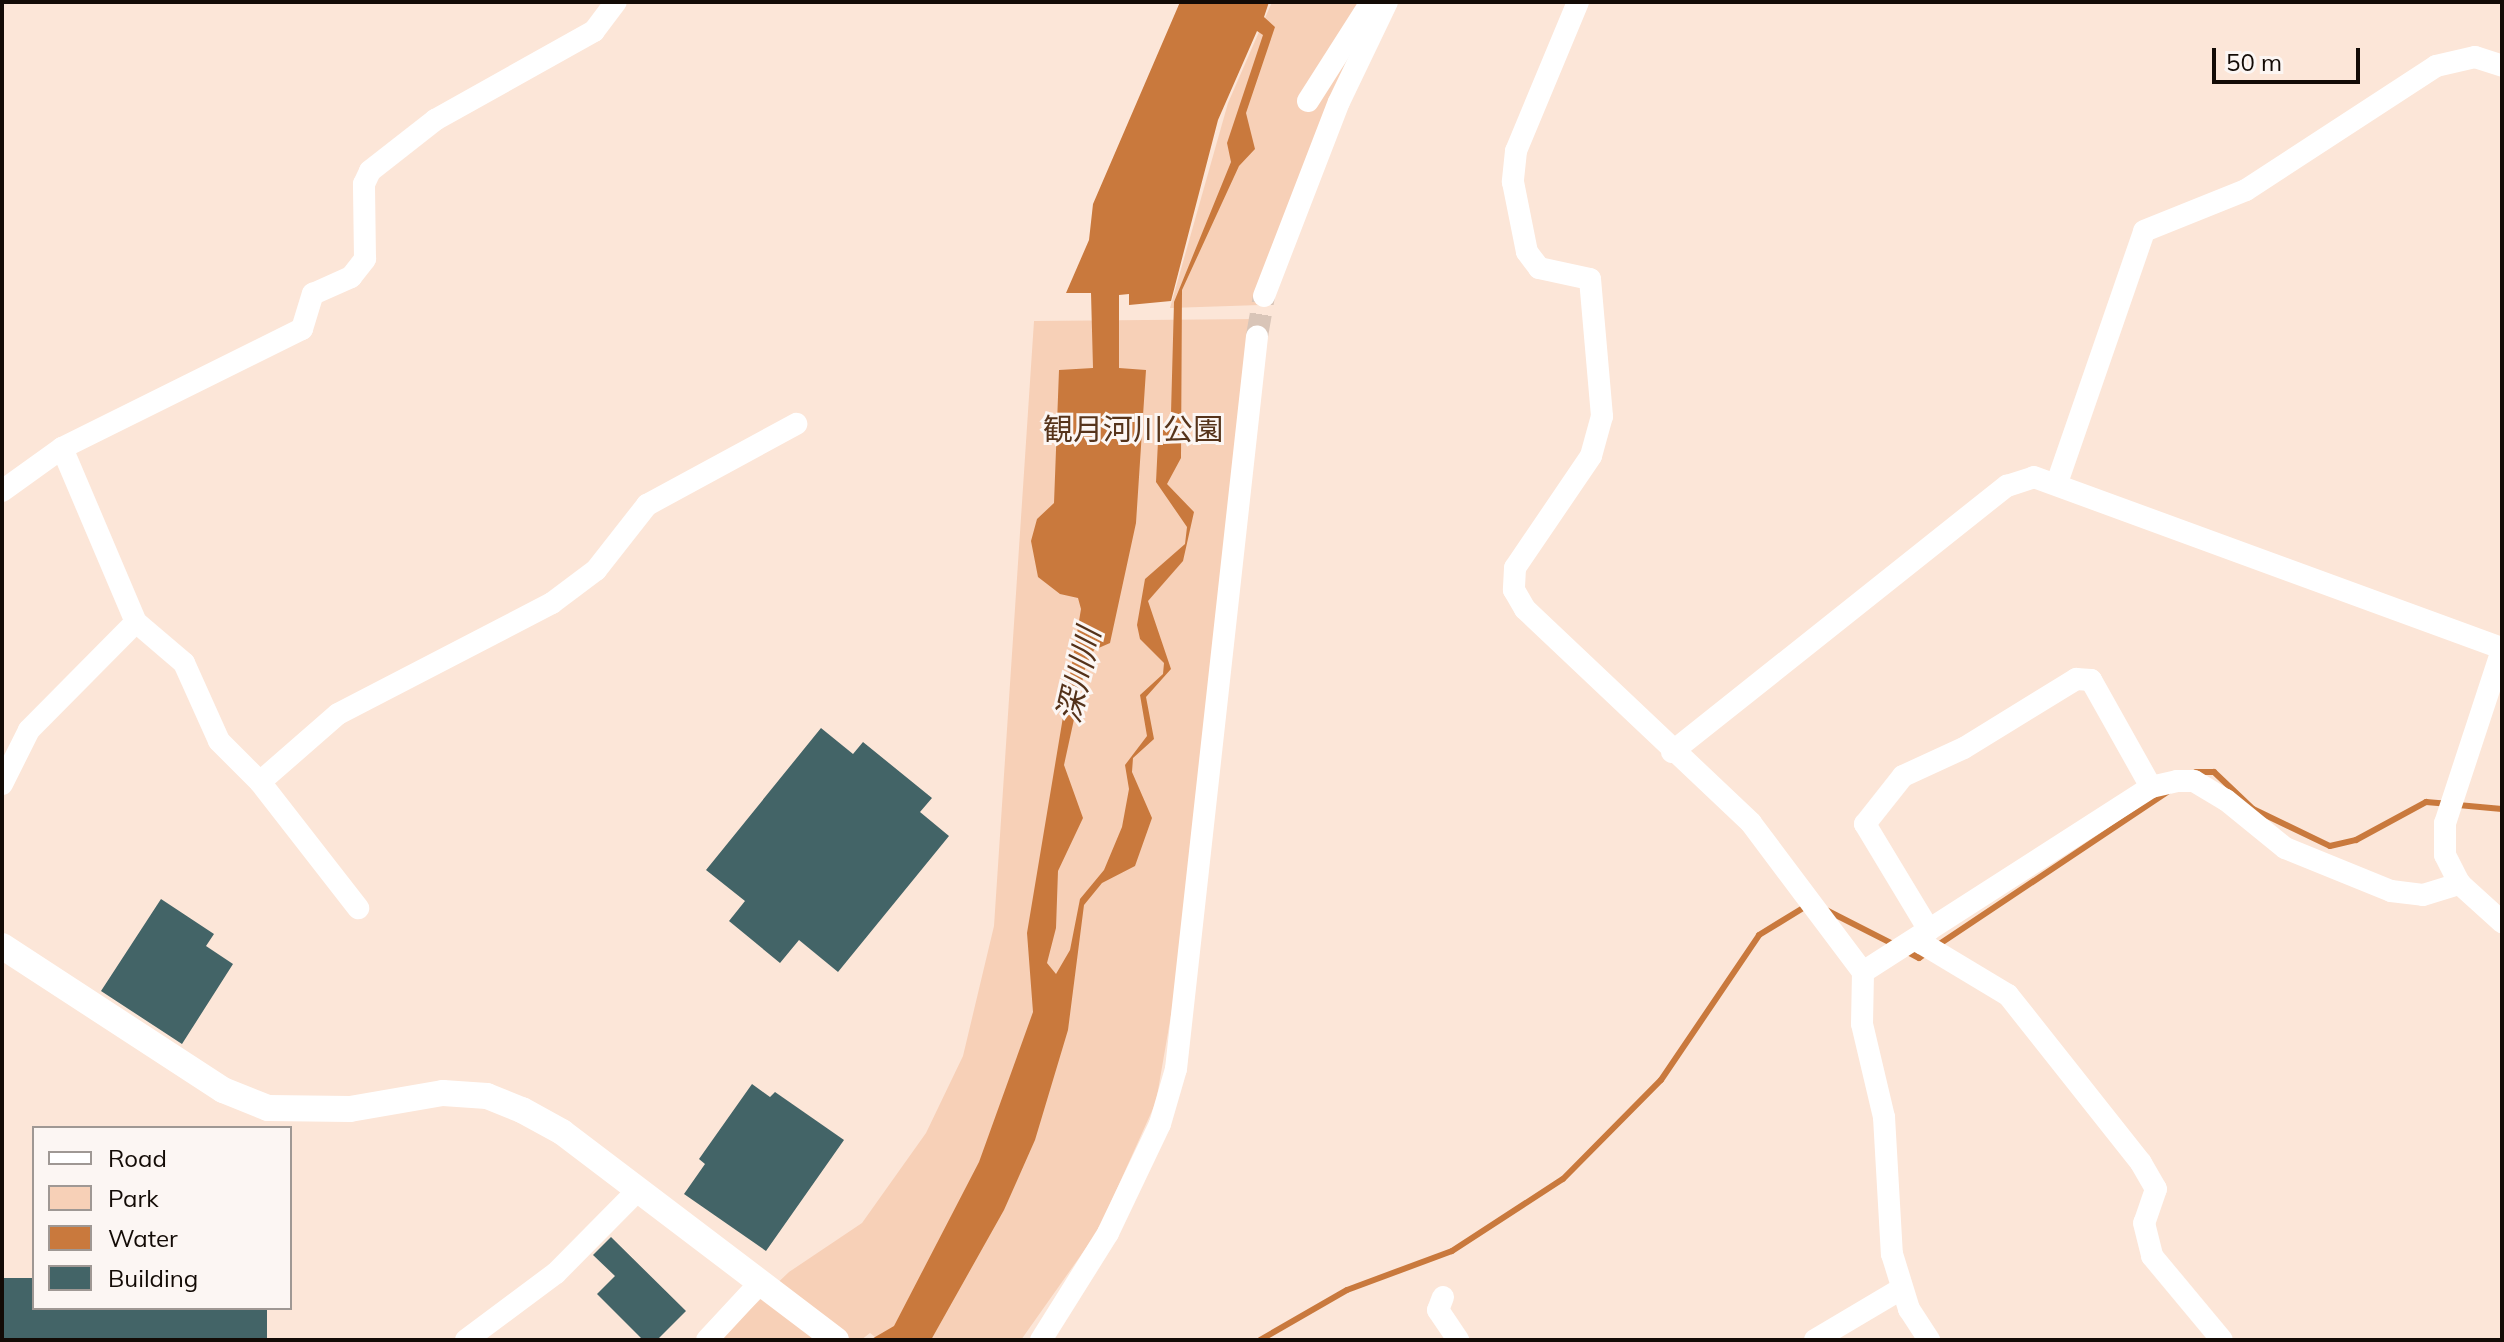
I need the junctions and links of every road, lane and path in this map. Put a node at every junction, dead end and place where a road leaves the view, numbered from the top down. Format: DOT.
graph roads {
  1 [pos="616,2"];
  2 [pos="1371,2"];
  3 [pos="1387,2"];
  4 [pos="1578,2"];
  5 [pos="2502,66"];
  6 [pos="1308,101"];
  7 [pos="1264,296"];
  8 [pos="1257,336"];
  9 [pos="796,424"];
  10 [pos="62,448"];
  11 [pos="2058,480"];
  12 [pos="2,491"];
  13 [pos="136,622"];
  14 [pos="2502,649"];
  15 [pos="1672,752"];
  16 [pos="260,782"];
  17 [pos="2,784"];
  18 [pos="2151,787"];
  19 [pos="2460,884"];
  20 [pos="358,908"];
  21 [pos="2502,922"];
  22 [pos="1925,933"];
  23 [pos="2,946"];
  24 [pos="1863,972"];
  25 [pos="638,1190"];
  26 [pos="763,1285"];
  27 [pos="1901,1289"];
  28 [pos="1443,1297"];
  29 [pos="466,1340"];
  30 [pos="707,1340"];
  31 [pos="836,1340"];
  32 [pos="1041,1340"];
  33 [pos="1458,1340"];
  34 [pos="1815,1340"];
  35 [pos="1929,1340"];
  36 [pos="2222,1340"];
  1 -- 10 [label="street"];
  2 -- 6 [label="street"];
  3 -- 7 [label="street"];
  4 -- 15 [label="street"];
  5 -- 11 [label="street"];
  8 -- 32 [label="street"];
  9 -- 16 [label="street"];
  10 -- 12 [label="street"];
  10 -- 13 [label="street"];
  11 -- 14 [label="street"];
  11 -- 15 [label="street"];
  13 -- 16 [label="street"];
  13 -- 17 [label="street"];
  14 -- 19 [label="street"];
  15 -- 24 [label="street"];
  16 -- 20 [label="street"];
  18 -- 19 [label="street"];
  18 -- 22 [label="street"];
  18 -- 22 [label="street"];
  19 -- 21 [label="street"];
  22 -- 24 [label="street"];
  22 -- 36 [label="street"];
  23 -- 25 [label="street"];
  24 -- 27 [label="street"];
  25 -- 26 [label="street"];
  25 -- 29 [label="street"];
  26 -- 30 [label="street"];
  26 -- 31 [label="street"];
  27 -- 34 [label="street"];
  27 -- 35 [label="street"];
  28 -- 33 [label="street"];
}
